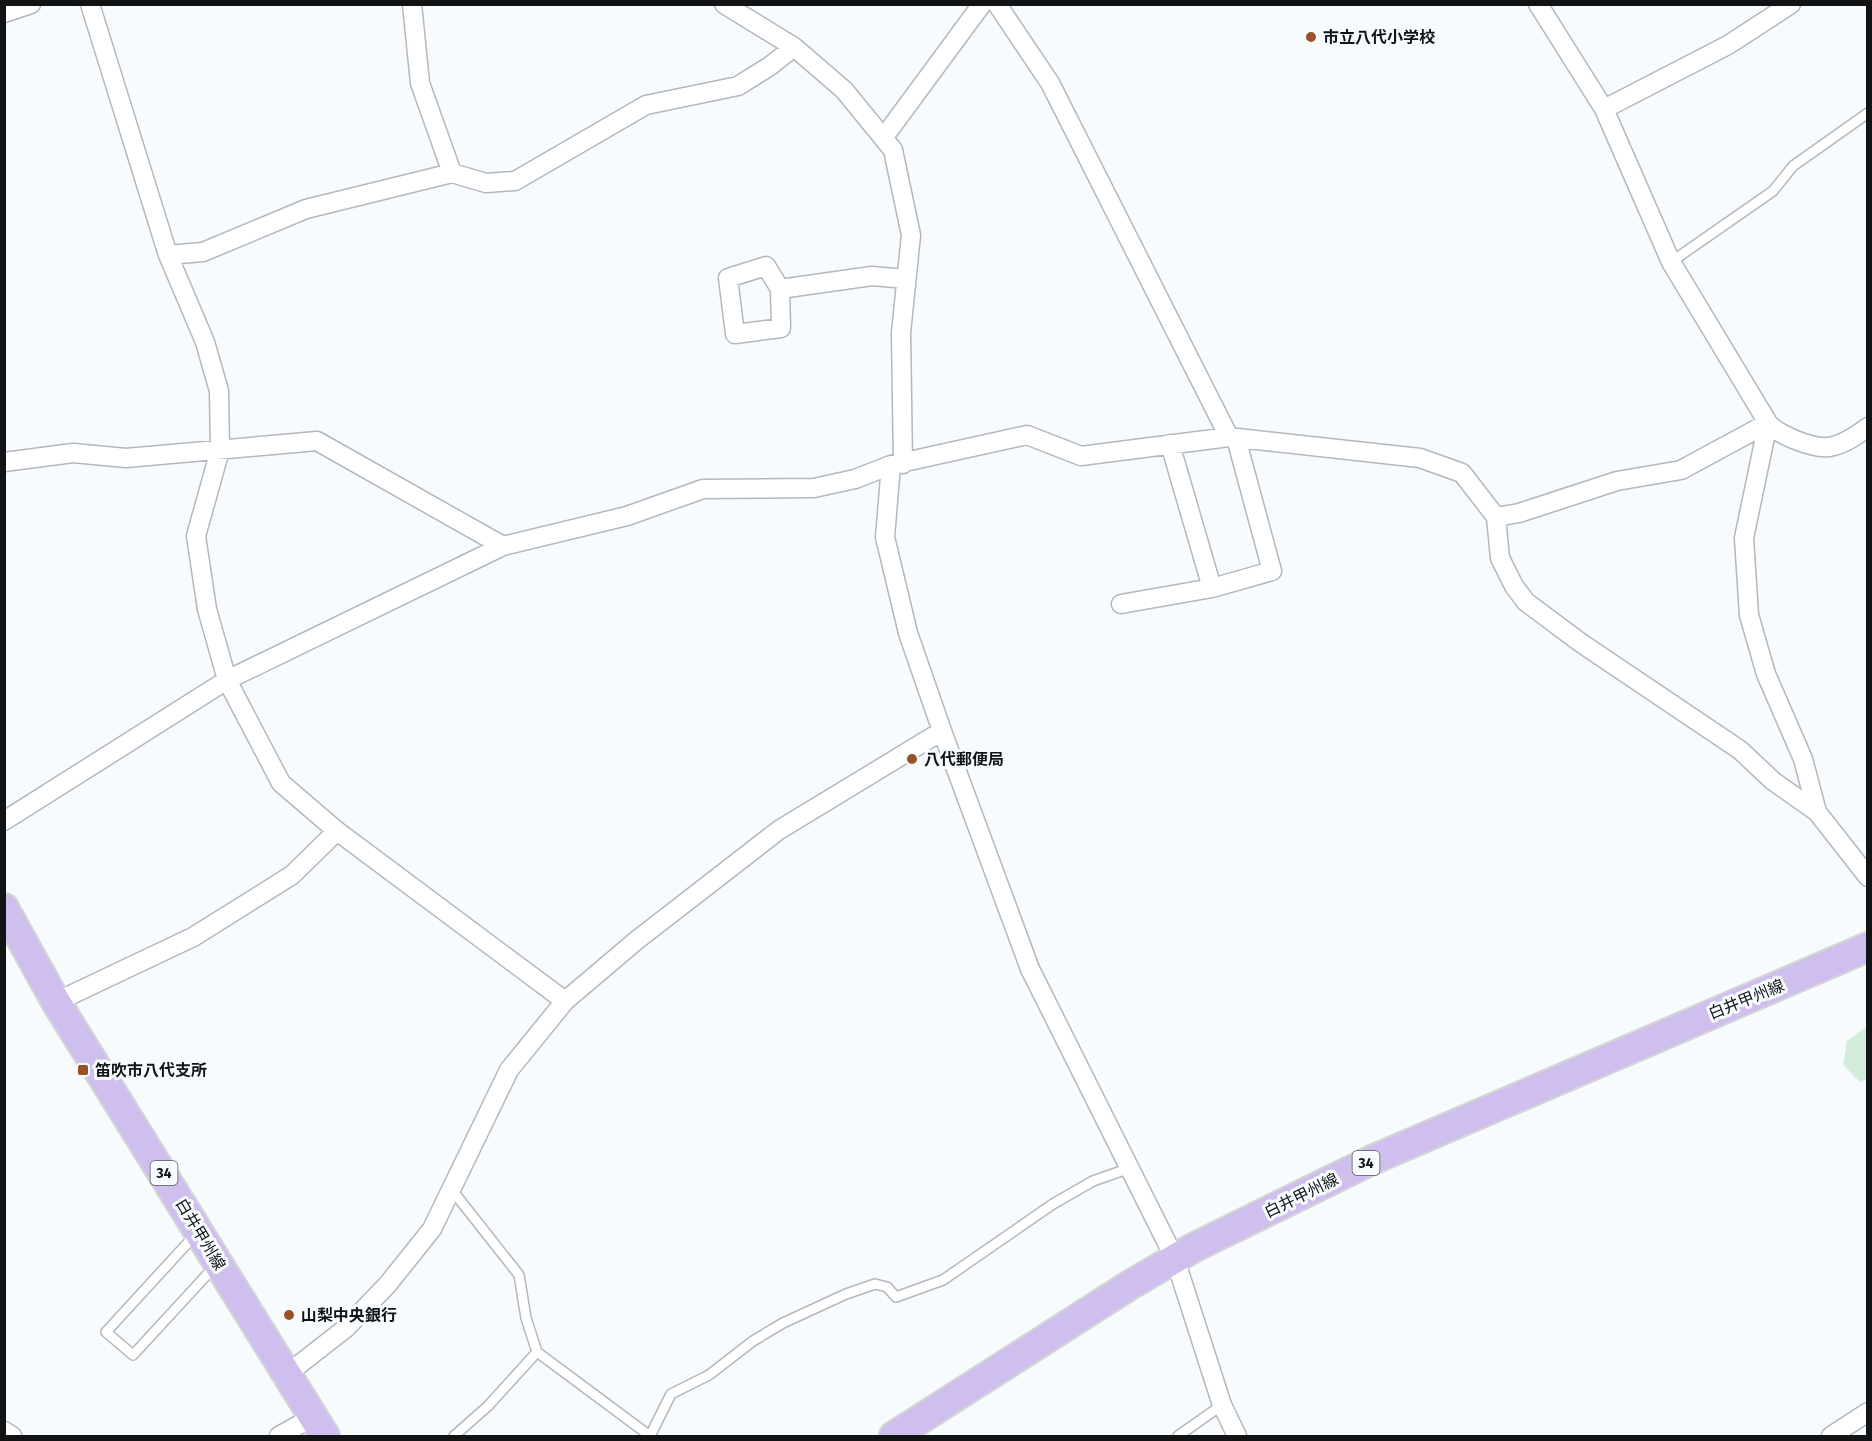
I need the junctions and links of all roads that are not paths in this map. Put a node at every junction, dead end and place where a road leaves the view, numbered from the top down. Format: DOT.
graph roads {
  1 [pos="32,4"];
  2 [pos="90,4"];
  3 [pos="412,4"];
  4 [pos="724,4"];
  5 [pos="982,4"];
  6 [pos="998,4"];
  7 [pos="1539,4"];
  8 [pos="1791,4"];
  9 [pos="4,13"];
  10 [pos="794,47"];
  11 [pos="1604,109"];
  12 [pos="1868,113"];
  13 [pos="884,137"];
  14 [pos="452,173"];
  15 [pos="168,255"];
  16 [pos="1671,262"];
  17 [pos="906,279"];
  18 [pos="780,290"];
  19 [pos="1768,423"];
  20 [pos="1868,428"];
  21 [pos="1232,438"];
  22 [pos="1170,444"];
  23 [pos="220,450"];
  24 [pos="4,462"];
  25 [pos="897,465"];
  26 [pos="1496,517"];
  27 [pos="503,546"];
  28 [pos="1212,588"];
  29 [pos="1121,604"];
  30 [pos="227,680"];
  31 [pos="942,731"];
  32 [pos="1817,812"];
  33 [pos="4,821"];
  34 [pos="337,831"];
  35 [pos="1868,877"];
  36 [pos="7,921"];
  37 [pos="1868,946"];
  38 [pos="565,1000"];
  39 [pos="56,1002"];
  40 [pos="1130,1168"];
  41 [pos="452,1190"];
  42 [pos="199,1230"];
  43 [pos="1176,1259"];
  44 [pos="218,1262"];
  45 [pos="537,1352"];
  46 [pos="287,1374"];
  47 [pos="1222,1405"];
  48 [pos="1868,1412"];
  49 [pos="319,1427"];
  50 [pos="4,1431"];
  51 [pos="650,1436"];
  52 [pos="12,1437"];
  53 [pos="279,1437"];
  54 [pos="454,1437"];
  55 [pos="894,1437"];
  56 [pos="1178,1437"];
  57 [pos="1237,1437"];
  58 [pos="1831,1437"];
  1 -- 9 [label="street"];
  2 -- 15 [label="street"];
  3 -- 14 [label="street"];
  4 -- 10 [label="street"];
  5 -- 13 [label="street"];
  6 -- 21 [label="street"];
  7 -- 11 [label="street"];
  8 -- 11 [label="street"];
  10 -- 13 [label="street"];
  10 -- 14 [label="street"];
  11 -- 16 [label="street"];
  12 -- 16 [label="lane"];
  13 -- 17 [label="street"];
  14 -- 15 [label="street"];
  15 -- 23 [label="street"];
  16 -- 19 [label="street"];
  17 -- 18 [label="street"];
  17 -- 25 [label="street"];
  19 -- 20 [label="street"];
  19 -- 26 [label="street"];
  19 -- 32 [label="street"];
  21 -- 22 [label="street"];
  21 -- 26 [label="street"];
  21 -- 28 [label="street"];
  22 -- 25 [label="street"];
  22 -- 28 [label="street"];
  23 -- 24 [label="street"];
  23 -- 27 [label="street"];
  23 -- 30 [label="street"];
  25 -- 27 [label="street"];
  25 -- 31 [label="street"];
  26 -- 32 [label="street"];
  27 -- 30 [label="street"];
  28 -- 29 [label="street"];
  30 -- 33 [label="street"];
  30 -- 34 [label="street"];
  31 -- 38 [label="street"];
  31 -- 40 [label="street"];
  32 -- 35 [label="street"];
  34 -- 38 [label="street"];
  34 -- 39 [label="street"];
  36 -- 39 [label="main road, 白井甲州線 / 34"];
  37 -- 43 [label="main road, 白井甲州線 / 34"];
  38 -- 41 [label="street"];
  39 -- 42 [label="main road, 白井甲州線 / 34"];
  40 -- 43 [label="street"];
  40 -- 51 [label="lane"];
  41 -- 45 [label="lane"];
  41 -- 46 [label="street"];
  42 -- 44 [label="main road, 白井甲州線 / 34"];
  42 -- 44 [label="lane"];
  43 -- 47 [label="street"];
  43 -- 55 [label="main road, 白井甲州線 / 34"];
  44 -- 46 [label="main road, 白井甲州線 / 34"];
  45 -- 51 [label="lane"];
  45 -- 54 [label="lane"];
  46 -- 49 [label="main road, 白井甲州線 / 34"];
  47 -- 56 [label="lane"];
  47 -- 57 [label="street"];
  48 -- 58 [label="street"];
  49 -- 53 [label="street"];
  50 -- 52 [label="street"];
}
